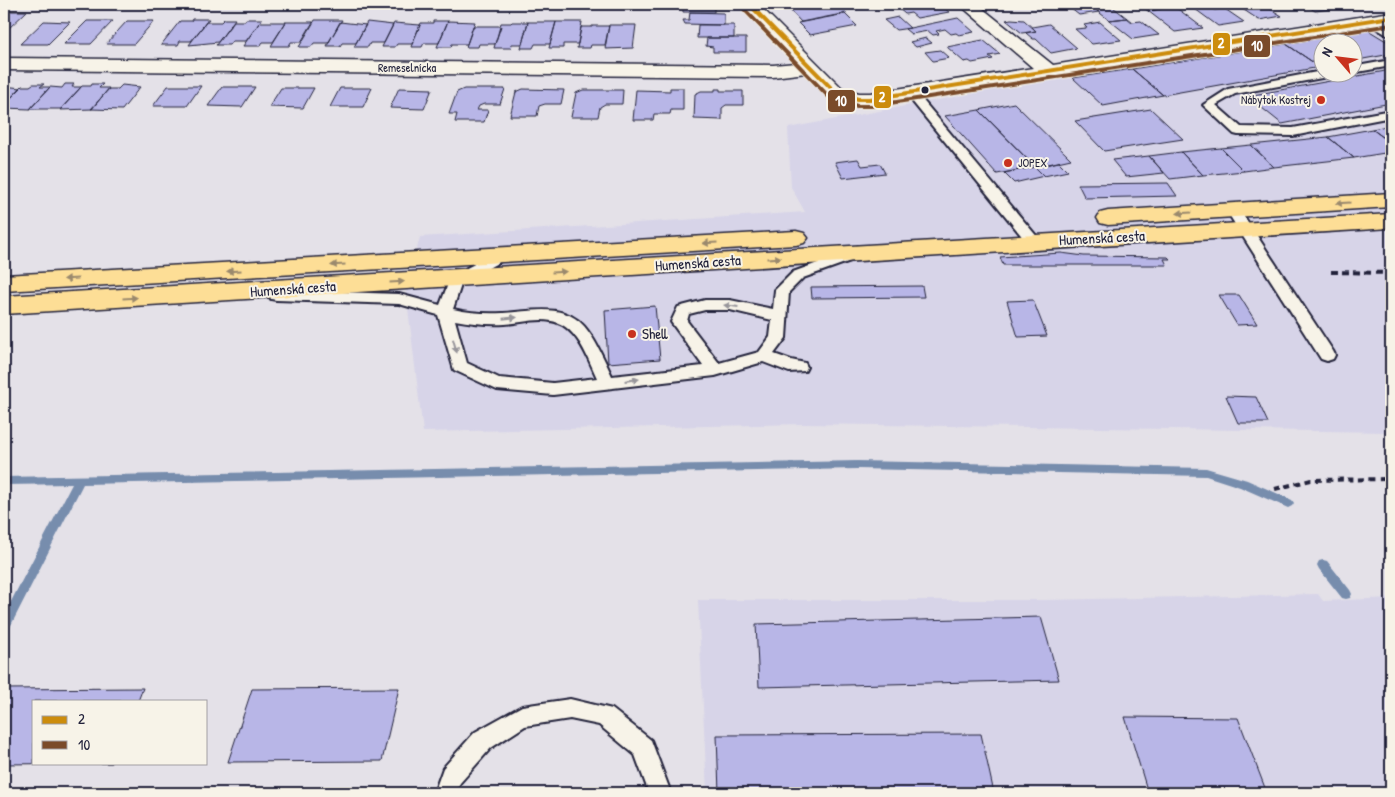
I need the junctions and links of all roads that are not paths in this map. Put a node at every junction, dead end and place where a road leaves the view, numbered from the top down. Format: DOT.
graph roads {
  1 [pos="748,4"];
  2 [pos="967,4"];
  3 [pos="1391,17"];
  4 [pos="1369,20"];
  5 [pos="1391,34"];
  6 [pos="1391,63"];
  7 [pos="4,64"];
  8 [pos="809,67"];
  9 [pos="1362,68"];
  10 [pos="1049,71"];
  11 [pos="1312,77"];
  12 [pos="911,93"];
  13 [pos="1391,114"];
  14 [pos="1391,200"];
  15 [pos="1233,210"];
  16 [pos="1391,221"];
  17 [pos="1245,229"];
  18 [pos="1027,233"];
  19 [pos="858,253"];
  20 [pos="500,256"];
  21 [pos="456,279"];
  22 [pos="4,283"];
  23 [pos="224,293"];
  24 [pos="4,305"];
  25 [pos="445,312"];
  26 [pos="779,316"];
  27 [pos="1327,355"];
  28 [pos="764,356"];
  29 [pos="798,367"];
  30 [pos="715,370"];
  31 [pos="608,383"];
  32 [pos="445,793"];
  33 [pos="660,793"];
  1 -- 8 [label="street"];
  2 -- 10 [label="street"];
  3 -- 4 [label="street"];
  4 -- 5 [label="lane"];
  4 -- 10 [label="street"];
  6 -- 9 [label="lane"];
  7 -- 8 [label="street, Remeselnícka"];
  8 -- 12 [label="street"];
  10 -- 12 [label="street"];
  11 -- 13 [label="lane"];
  12 -- 18 [label="lane"];
  14 -- 15 [label="main road, Humenská cesta, one-way"];
  15 -- 17 [label="lane"];
  15 -- 18 [label="main road, Humenská cesta, one-way"];
  16 -- 17 [label="main road, Humenská cesta"];
  17 -- 18 [label="main road, Humenská cesta"];
  17 -- 27 [label="lane"];
  18 -- 19 [label="main road, Humenská cesta"];
  18 -- 20 [label="main road, Humenská cesta, one-way"];
  21 -- 19 [label="main road, Humenská cesta, one-way"];
  19 -- 26 [label="lane"];
  20 -- 21 [label="lane"];
  20 -- 22 [label="main road, Humenská cesta, one-way"];
  23 -- 21 [label="main road, Humenská cesta, one-way"];
  21 -- 25 [label="lane"];
  24 -- 23 [label="main road, Humenská cesta, one-way"];
  23 -- 25 [label="lane"];
  25 -- 31 [label="lane, one-way"];
  25 -- 31 [label="lane, one-way"];
  26 -- 28 [label="lane"];
  26 -- 30 [label="lane, one-way"];
  28 -- 29 [label="lane"];
  28 -- 30 [label="lane"];
  31 -- 30 [label="lane, one-way"];
  32 -- 33 [label="lane"];
}
